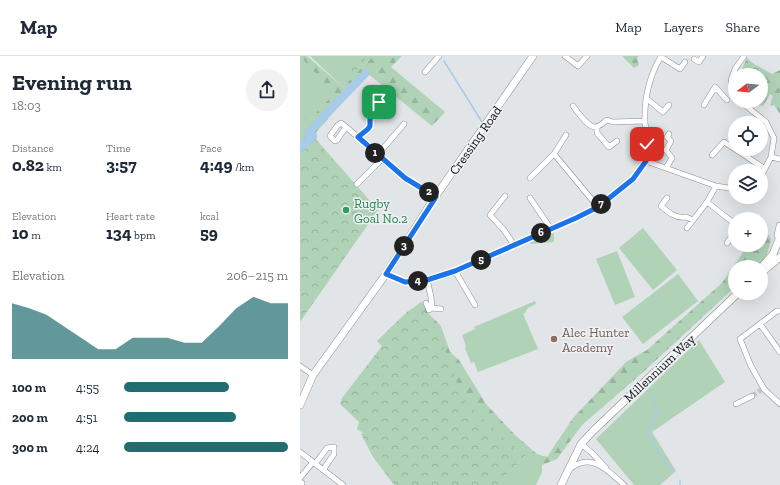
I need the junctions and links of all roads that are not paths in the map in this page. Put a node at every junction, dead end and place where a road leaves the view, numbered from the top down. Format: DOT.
graph roads {
  1 [pos="439,56"];
  2 [pos="534,56"];
  3 [pos="565,56"];
  4 [pos="586,56"];
  5 [pos="703,56"];
  6 [pos="661,57"];
  7 [pos="741,57"];
  8 [pos="694,59"];
  9 [pos="685,62"];
  10 [pos="736,68"];
  11 [pos="425,72"];
  12 [pos="646,98"];
  13 [pos="728,100"];
  14 [pos="379,102"];
  15 [pos="704,105"];
  16 [pos="573,106"];
  17 [pos="668,106"];
  18 [pos="749,108"];
  19 [pos="645,121"];
  20 [pos="404,124"];
  21 [pos="346,127"];
  22 [pos="597,127"];
  23 [pos="646,132"];
  24 [pos="669,134"];
  25 [pos="566,135"];
  26 [pos="358,137"];
  27 [pos="660,139"];
  28 [pos="617,141"];
  29 [pos="728,145"];
  30 [pos="376,154"];
  31 [pos="554,154"];
  32 [pos="712,156"];
  33 [pos="746,156"];
  34 [pos="771,156"];
  35 [pos="382,159"];
  36 [pos="780,160"];
  37 [pos="646,161"];
  38 [pos="758,164"];
  39 [pos="767,164"];
  40 [pos="666,168"];
  41 [pos="530,178"];
  42 [pos="357,184"];
  43 [pos="716,186"];
  44 [pos="728,188"];
  45 [pos="505,196"];
  46 [pos="436,197"];
  47 [pos="530,198"];
  48 [pos="667,198"];
  49 [pos="707,202"];
  50 [pos="598,207"];
  51 [pos="728,218"];
  52 [pos="693,220"];
  53 [pos="780,226"];
  54 [pos="687,228"];
  55 [pos="551,229"];
  56 [pos="728,240"];
  57 [pos="780,240"];
  58 [pos="726,243"];
  59 [pos="514,245"];
  60 [pos="780,257"];
  61 [pos="768,260"];
  62 [pos="768,267"];
  63 [pos="455,271"];
  64 [pos="386,274"];
  65 [pos="427,280"];
  66 [pos="731,300"];
  67 [pos="426,303"];
  68 [pos="475,305"];
  69 [pos="441,309"];
  70 [pos="433,310"];
  71 [pos="780,312"];
  72 [pos="760,324"];
  73 [pos="780,352"];
  74 [pos="300,366"];
  75 [pos="313,375"];
  76 [pos="752,396"];
  77 [pos="739,402"];
  78 [pos="780,404"];
  79 [pos="300,405"];
  80 [pos="581,444"];
  81 [pos="300,452"];
  82 [pos="314,463"];
  83 [pos="607,469"];
  84 [pos="323,470"];
  85 [pos="567,472"];
  86 [pos="300,478"];
  87 [pos="300,482"];
  88 [pos="301,485"];
  89 [pos="343,485"];
  90 [pos="560,485"];
  91 [pos="624,485"];
  1 -- 11 [label="street"];
  2 -- 46 [label="street, Cressing Road"];
  3 -- 4 [label="street"];
  5 -- 8 [label="street"];
  6 -- 9 [label="street"];
  6 -- 12 [label="street"];
  7 -- 10 [label="street"];
  12 -- 17 [label="street"];
  12 -- 19 [label="street"];
  13 -- 15 [label="street"];
  14 -- 26 [label="street"];
  16 -- 22 [label="street"];
  18 -- 34 [label="street"];
  19 -- 22 [label="street"];
  19 -- 23 [label="street"];
  20 -- 30 [label="street"];
  21 -- 26 [label="street"];
  22 -- 28 [label="street"];
  23 -- 27 [label="street"];
  23 -- 37 [label="street"];
  24 -- 40 [label="street"];
  25 -- 31 [label="street"];
  26 -- 30 [label="street"];
  29 -- 32 [label="street"];
  30 -- 35 [label="street"];
  31 -- 41 [label="street"];
  31 -- 50 [label="street"];
  33 -- 38 [label="street"];
  34 -- 36 [label="street"];
  34 -- 39 [label="street"];
  35 -- 42 [label="street"];
  35 -- 46 [label="street"];
  37 -- 40 [label="street"];
  37 -- 50 [label="street"];
  40 -- 43 [label="street"];
  43 -- 44 [label="street"];
  43 -- 49 [label="street"];
  45 -- 59 [label="street"];
  46 -- 64 [label="street, Cressing Road"];
  47 -- 55 [label="street"];
  48 -- 52 [label="street"];
  49 -- 51 [label="street"];
  49 -- 52 [label="street"];
  50 -- 55 [label="street"];
  52 -- 54 [label="street"];
  53 -- 57 [label="street"];
  55 -- 59 [label="street"];
  56 -- 58 [label="street"];
  57 -- 61 [label="street"];
  59 -- 63 [label="street"];
  60 -- 62 [label="street"];
  63 -- 65 [label="street"];
  63 -- 68 [label="street"];
  64 -- 65 [label="street"];
  64 -- 75 [label="street, Cressing Road"];
  65 -- 70 [label="street"];
  66 -- 80 [label="street, Millennium Way"];
  67 -- 70 [label="street"];
  69 -- 70 [label="street"];
  71 -- 72 [label="street"];
  72 -- 73 [label="street"];
  72 -- 78 [label="street"];
  74 -- 75 [label="street"];
  75 -- 79 [label="street, Cressing Road"];
  76 -- 77 [label="street"];
  80 -- 83 [label="street"];
  80 -- 85 [label="street, Millennium Way"];
  81 -- 82 [label="street"];
  82 -- 84 [label="street"];
  82 -- 84 [label="street"];
  82 -- 86 [label="street"];
  83 -- 85 [label="street"];
  83 -- 91 [label="street"];
  84 -- 89 [label="street"];
  85 -- 90 [label="street, Millennium Way"];
  87 -- 88 [label="street"];
}
